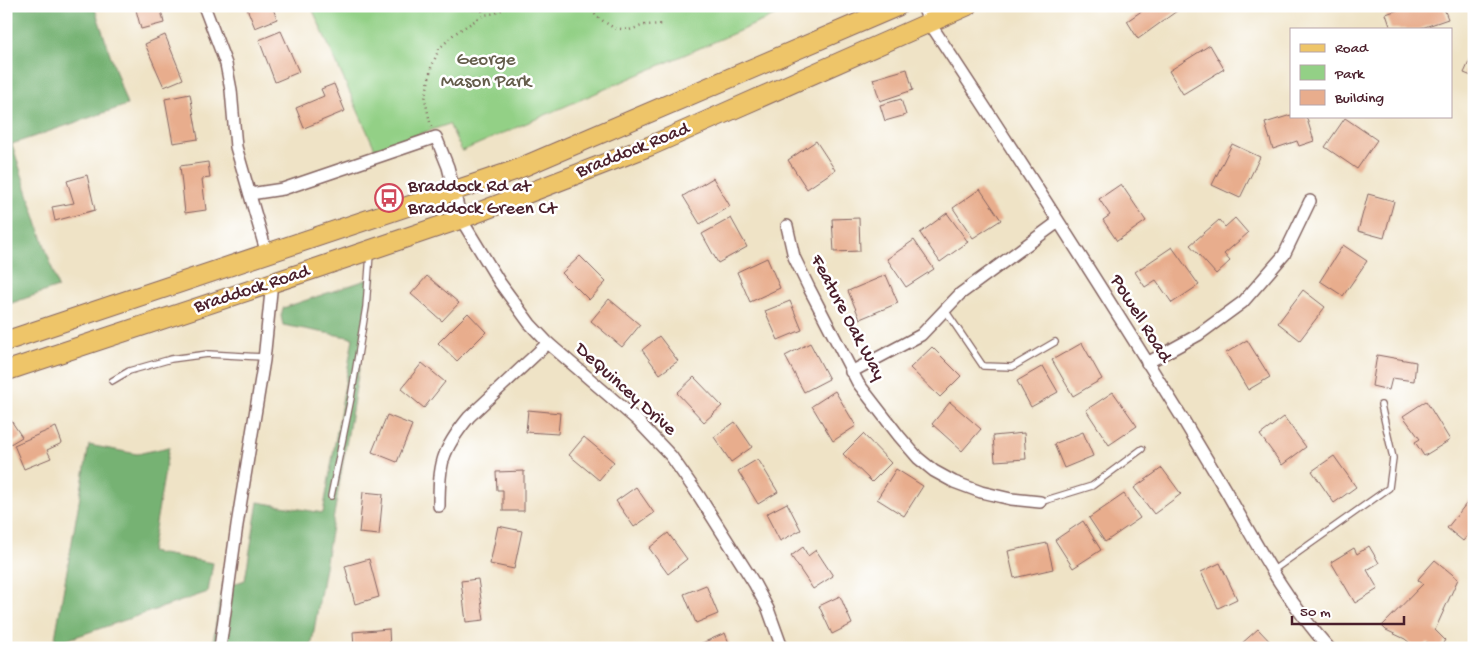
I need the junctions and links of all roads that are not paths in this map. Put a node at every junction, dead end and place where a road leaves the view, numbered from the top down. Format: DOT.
graph roads {
  1 [pos="204,6"];
  2 [pos="898,6"];
  3 [pos="966,6"];
  4 [pos="926,14"];
  5 [pos="454,190"];
  6 [pos="250,194"];
  7 [pos="1310,202"];
  8 [pos="461,218"];
  9 [pos="1058,222"];
  10 [pos="787,226"];
  11 [pos="370,249"];
  12 [pos="267,254"];
  13 [pos="272,282"];
  14 [pos="945,310"];
  15 [pos="6,341"];
  16 [pos="1055,342"];
  17 [pos="548,344"];
  18 [pos="264,357"];
  19 [pos="1147,362"];
  20 [pos="6,371"];
  21 [pos="851,372"];
  22 [pos="112,382"];
  23 [pos="1381,405"];
  24 [pos="1142,449"];
  25 [pos="331,496"];
  26 [pos="1040,502"];
  27 [pos="439,506"];
  28 [pos="1272,571"];
  29 [pos="220,648"];
  30 [pos="782,648"];
  31 [pos="1329,648"];
  1 -- 6 [label="street"];
  2 -- 5 [label="main road, Braddock Road"];
  3 -- 4 [label="main road, Braddock Road"];
  4 -- 8 [label="main road, Braddock Road"];
  4 -- 9 [label="street, Powell Road"];
  5 -- 6 [label="street, DeQuincey Drive"];
  5 -- 8 [label="street, DeQuincey Drive"];
  5 -- 12 [label="main road, Braddock Road"];
  6 -- 12 [label="street"];
  7 -- 19 [label="street"];
  8 -- 11 [label="main road, Braddock Road"];
  8 -- 17 [label="street, DeQuincey Drive"];
  9 -- 14 [label="street"];
  9 -- 19 [label="street, Powell Road"];
  10 -- 21 [label="street, Feature Oak Way"];
  11 -- 13 [label="main road, Braddock Road"];
  11 -- 25 [label="lane"];
  12 -- 15 [label="main road, Braddock Road"];
  13 -- 18 [label="street"];
  13 -- 20 [label="main road, Braddock Road"];
  14 -- 16 [label="lane"];
  14 -- 21 [label="street"];
  17 -- 27 [label="street"];
  17 -- 30 [label="street, DeQuincey Drive"];
  18 -- 22 [label="lane"];
  18 -- 29 [label="street"];
  19 -- 28 [label="street, Powell Road"];
  21 -- 26 [label="street, Feature Oak Way"];
  23 -- 28 [label="lane"];
  24 -- 26 [label="lane"];
  28 -- 31 [label="street, Powell Road"];
}
